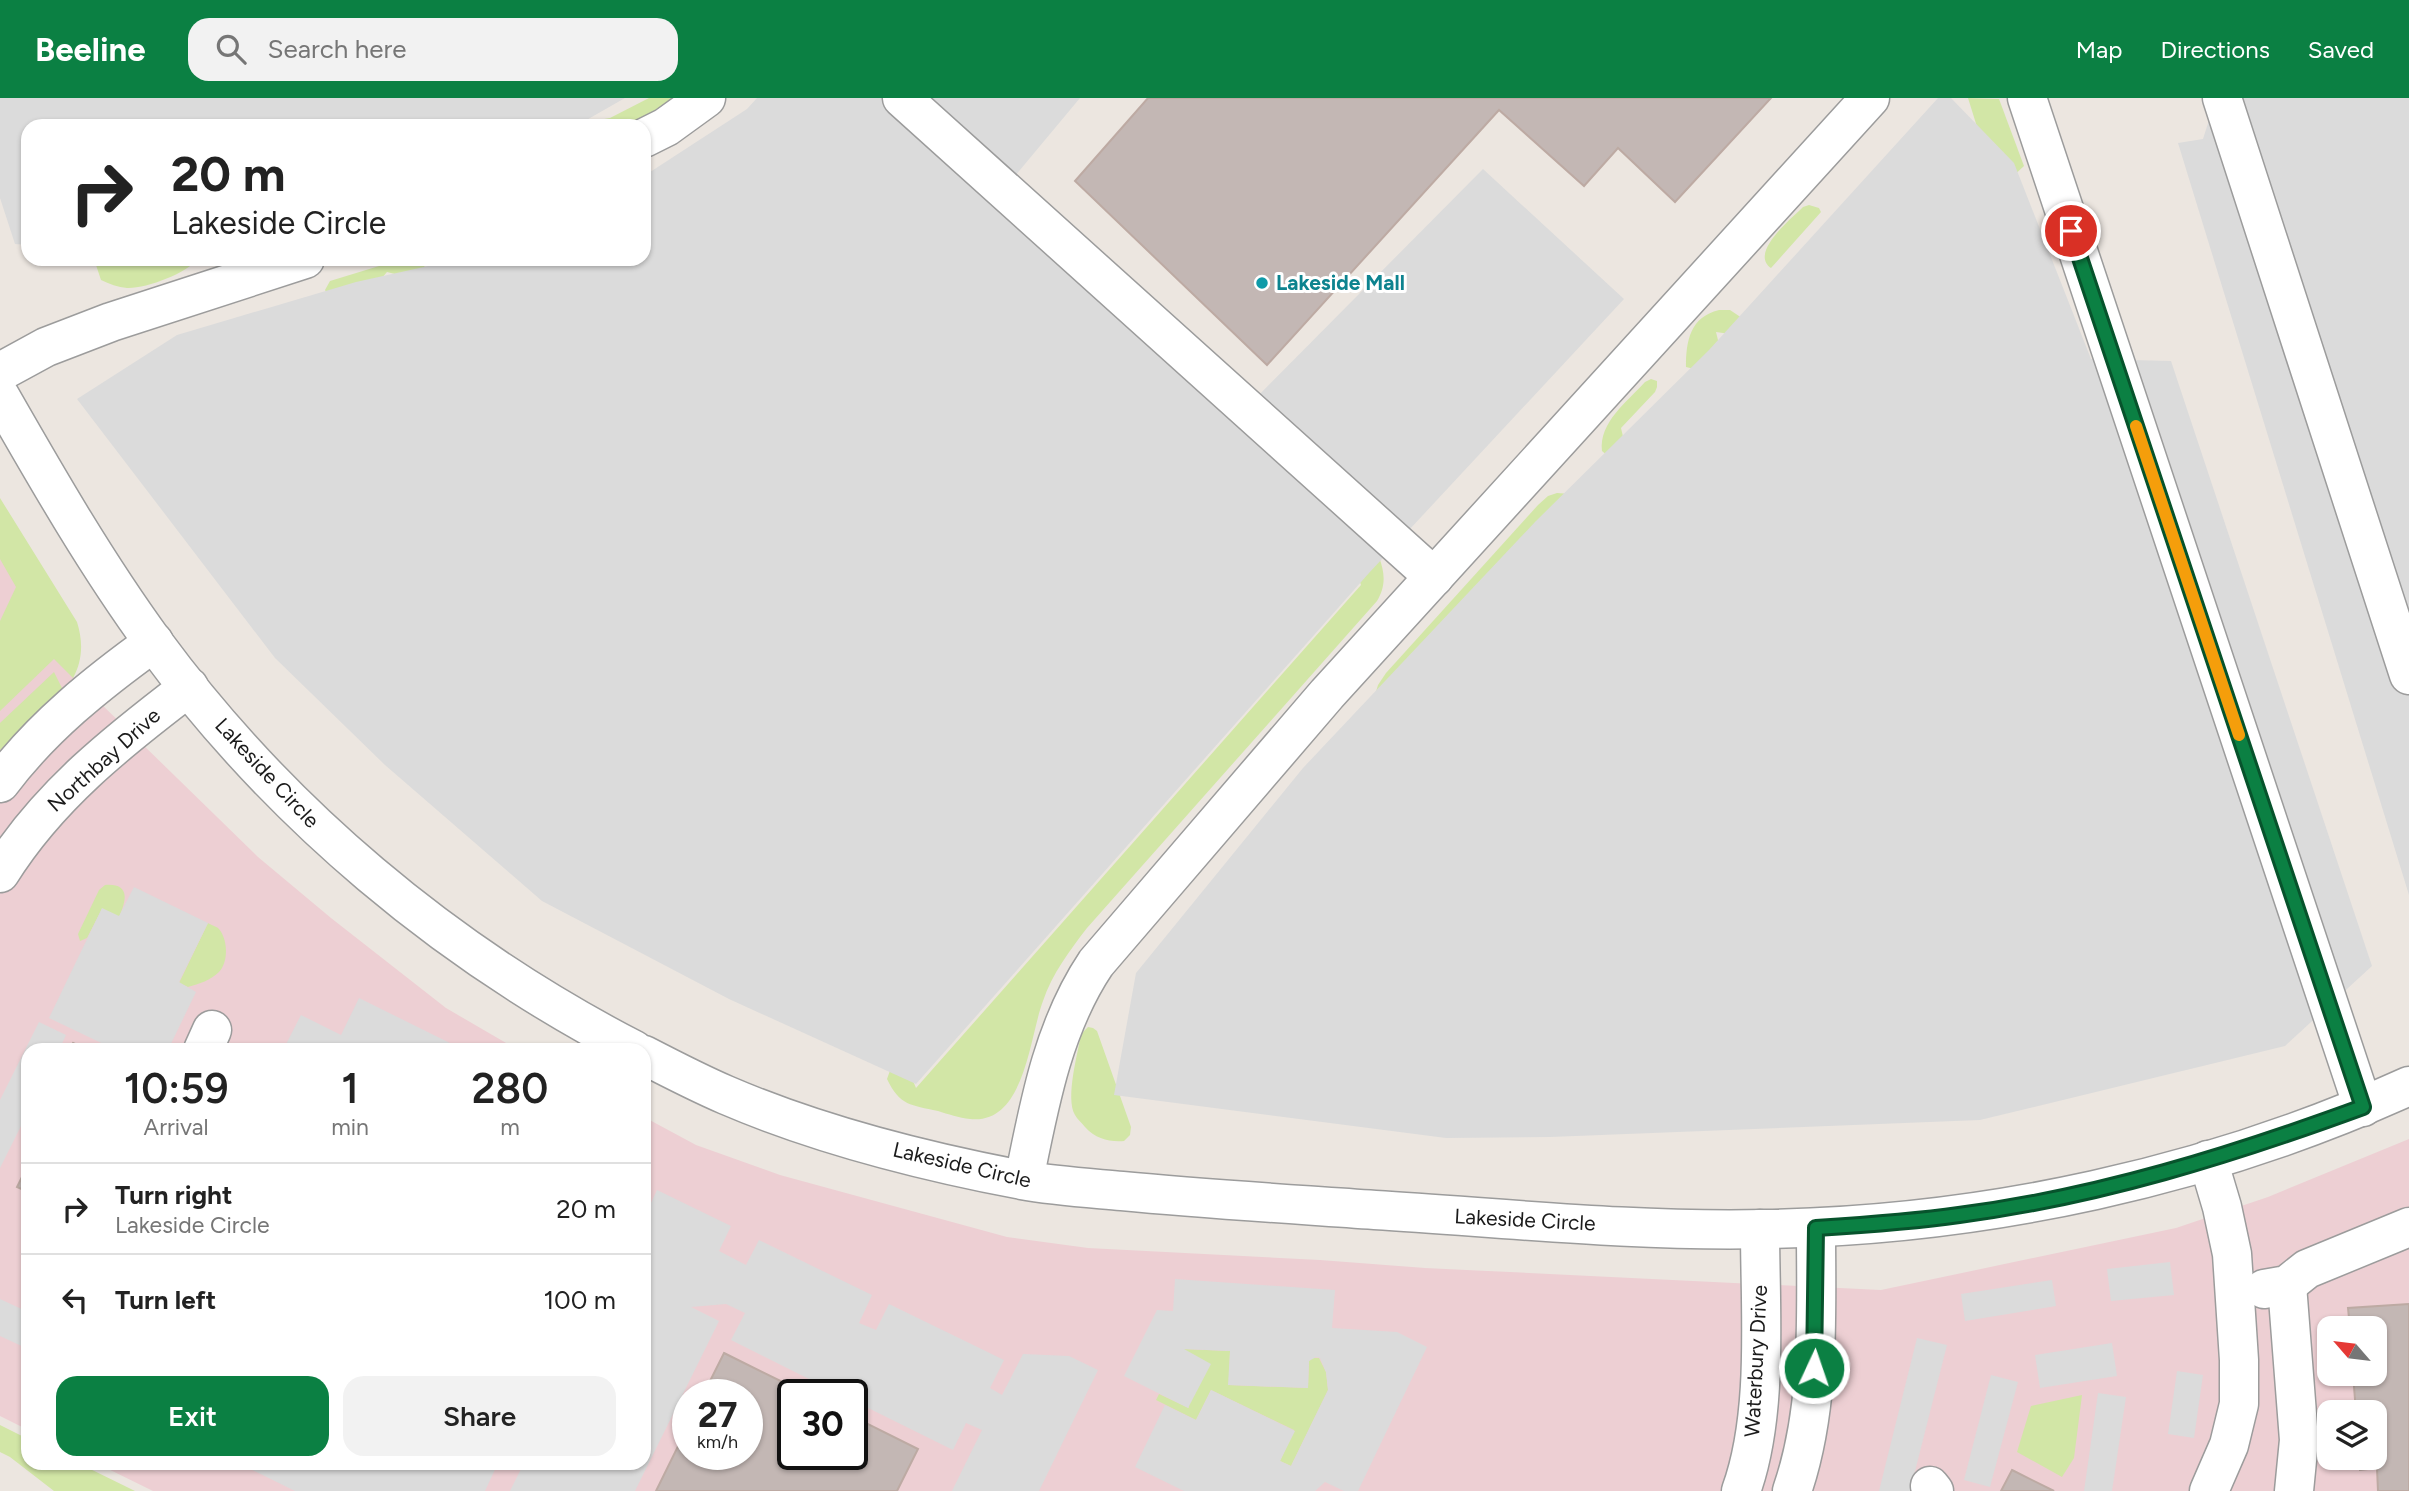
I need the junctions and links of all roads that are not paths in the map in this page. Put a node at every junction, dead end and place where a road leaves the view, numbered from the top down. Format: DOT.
graph roads {
  1 [pos="706,98"];
  2 [pos="902,98"];
  3 [pos="1870,98"];
  4 [pos="2027,98"];
  5 [pos="2222,98"];
  6 [pos="651,134"];
  7 [pos="283,266"];
  8 [pos="0,372"];
  9 [pos="0,396"];
  10 [pos="1434,577"];
  11 [pos="154,642"];
  12 [pos="2409,675"];
  13 [pos="189,687"];
  14 [pos="0,783"];
  15 [pos="0,873"];
  16 [pos="621,1043"];
  17 [pos="651,1058"];
  18 [pos="2409,1086"];
  19 [pos="2363,1107"];
  20 [pos="2208,1160"];
  21 [pos="1024,1180"];
  22 [pos="2409,1227"];
  23 [pos="1816,1228"];
  24 [pos="1760,1230"];
  25 [pos="2287,1285"];
  26 [pos="2236,1301"];
  27 [pos="1741,1491"];
  28 [pos="1792,1491"];
  29 [pos="2209,1491"];
  30 [pos="2294,1491"];
  1 -- 6 [label="street"];
  2 -- 10 [label="street"];
  3 -- 10 [label="street"];
  4 -- 19 [label="street"];
  5 -- 12 [label="street"];
  7 -- 8 [label="street"];
  9 -- 11 [label="street, Lakeside Circle"];
  10 -- 21 [label="street"];
  11 -- 13 [label="street, Lakeside Circle"];
  11 -- 14 [label="street"];
  13 -- 15 [label="street, Northbay Drive"];
  13 -- 16 [label="street, Lakeside Circle"];
  17 -- 21 [label="street, Lakeside Circle"];
  18 -- 19 [label="street, Lakeside Circle"];
  19 -- 20 [label="street, Lakeside Circle"];
  20 -- 23 [label="street, Lakeside Circle"];
  20 -- 26 [label="street"];
  21 -- 24 [label="street, Lakeside Circle"];
  22 -- 25 [label="street"];
  23 -- 24 [label="street, Lakeside Circle"];
  23 -- 28 [label="street"];
  24 -- 27 [label="street, Waterbury Drive"];
  25 -- 26 [label="street"];
  25 -- 30 [label="street"];
  26 -- 29 [label="street"];
}
